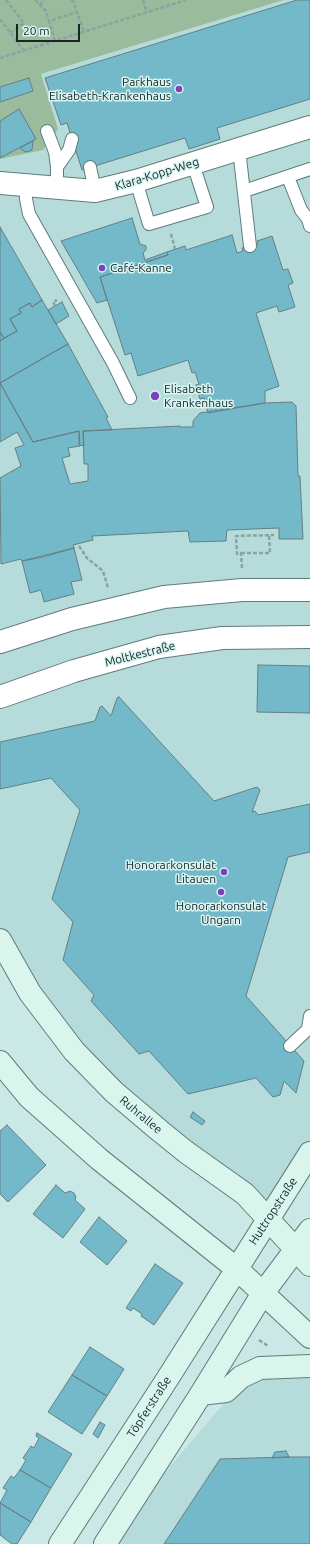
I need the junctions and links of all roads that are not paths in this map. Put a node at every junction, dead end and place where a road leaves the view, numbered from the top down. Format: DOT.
graph roads {
  1 [pos="310,127"];
  2 [pos="47,131"];
  3 [pos="72,139"];
  4 [pos="239,149"];
  5 [pos="193,164"];
  6 [pos="90,167"];
  7 [pos="310,169"];
  8 [pos="57,177"];
  9 [pos="288,177"];
  10 [pos="136,181"];
  11 [pos="0,183"];
  12 [pos="26,185"];
  13 [pos="95,191"];
  14 [pos="244,191"];
  15 [pos="310,226"];
  16 [pos="250,246"];
  17 [pos="130,398"];
  18 [pos="310,590"];
  19 [pos="310,637"];
  20 [pos="0,642"];
  21 [pos="0,697"];
  22 [pos="0,940"];
  23 [pos="310,1016"];
  24 [pos="290,1046"];
  25 [pos="0,1062"];
  26 [pos="310,1153"];
  27 [pos="268,1218"];
  28 [pos="310,1230"];
  29 [pos="296,1249"];
  30 [pos="310,1265"];
  31 [pos="237,1269"];
  32 [pos="262,1293"];
  33 [pos="310,1337"];
  34 [pos="310,1366"];
  35 [pos="201,1394"];
  36 [pos="60,1544"];
  37 [pos="105,1544"];
  1 -- 4 [label="street, Klara-Kopp-Weg"];
  2 -- 8 [label="lane"];
  3 -- 8 [label="lane"];
  4 -- 5 [label="street, Klara-Kopp-Weg"];
  4 -- 14 [label="lane"];
  5 -- 10 [label="street, Klara-Kopp-Weg"];
  5 -- 10 [label="lane"];
  6 -- 13 [label="lane"];
  7 -- 9 [label="lane"];
  8 -- 12 [label="street, Klara-Kopp-Weg"];
  8 -- 13 [label="street, Klara-Kopp-Weg"];
  9 -- 14 [label="lane"];
  9 -- 15 [label="lane"];
  10 -- 13 [label="street, Klara-Kopp-Weg"];
  11 -- 12 [label="street, Klara-Kopp-Weg"];
  12 -- 17 [label="lane"];
  14 -- 16 [label="lane"];
  18 -- 20 [label="street"];
  19 -- 21 [label="street, Moltkestraße"];
  22 -- 27 [label="main road, Ruhrallee"];
  23 -- 24 [label="lane"];
  25 -- 31 [label="main road"];
  26 -- 27 [label="main road, Huttropstraße"];
  27 -- 29 [label="main road, Ruhrallee"];
  27 -- 31 [label="main road, Huttropstraße"];
  28 -- 29 [label="main road"];
  29 -- 30 [label="main road, Ruhrallee"];
  29 -- 32 [label="main road"];
  31 -- 32 [label="main road"];
  31 -- 36 [label="main road, Töpferstraße"];
  32 -- 33 [label="main road"];
  32 -- 35 [label="main road"];
  34 -- 35 [label="main road"];
  35 -- 37 [label="main road"];
}
